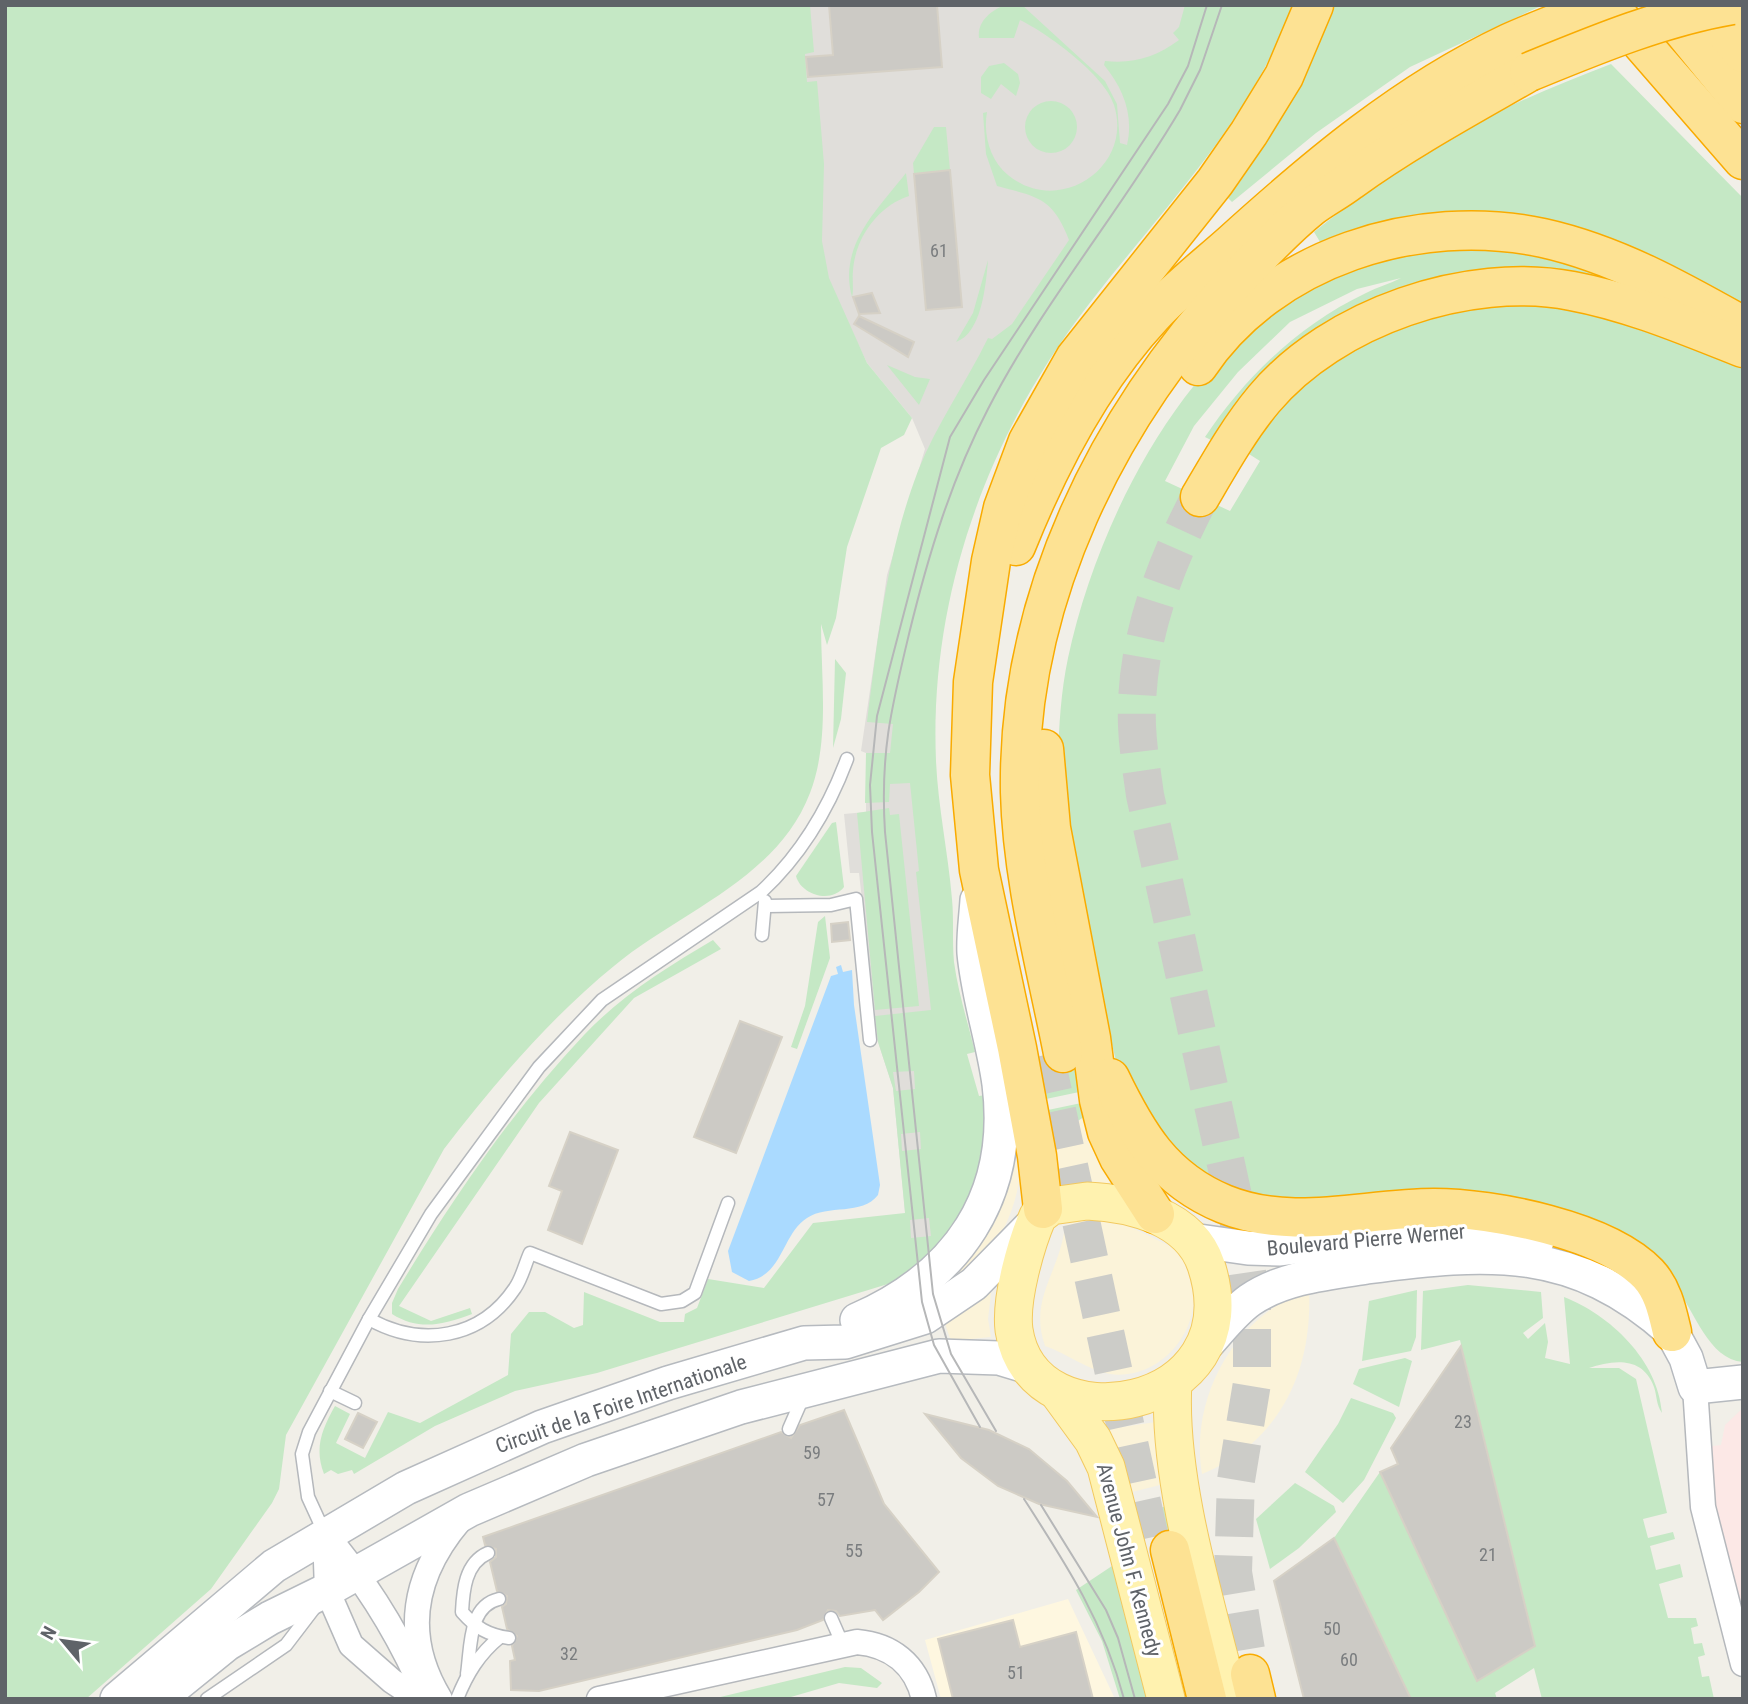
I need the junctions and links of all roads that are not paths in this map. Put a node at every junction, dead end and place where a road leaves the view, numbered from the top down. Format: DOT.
graph roads {
  1 [pos="1314,5"];
  2 [pos="1602,5"];
  3 [pos="1608,5"];
  4 [pos="1662,5"];
  5 [pos="1703,5"];
  6 [pos="1732,5"];
  7 [pos="1696,48"];
  8 [pos="1743,53"];
  9 [pos="1518,58"];
  10 [pos="1743,81"];
  11 [pos="1743,104"];
  12 [pos="1743,160"];
  13 [pos="1348,183"];
  14 [pos="1254,223"];
  15 [pos="1743,326"];
  16 [pos="1743,348"];
  17 [pos="1141,443"];
  18 [pos="1200,497"];
  19 [pos="980,638"];
  20 [pos="847,759"];
  21 [pos="979,870"];
  22 [pos="761,892"];
  23 [pos="766,906"];
  24 [pos="762,935"];
  25 [pos="870,1040"];
  26 [pos="1066,1049"];
  27 [pos="728,1203"];
  28 [pos="1155,1214"];
  29 [pos="1039,1215"];
  30 [pos="1192,1240"];
  31 [pos="369,1319"];
  32 [pos="1672,1332"];
  33 [pos="804,1343"];
  34 [pos="1206,1346"];
  35 [pos="1029,1367"];
  36 [pos="1173,1382"];
  37 [pos="1743,1382"];
  38 [pos="1695,1387"];
  39 [pos="806,1389"];
  40 [pos="330,1391"];
  41 [pos="1058,1392"];
  42 [pos="355,1403"];
  43 [pos="789,1429"];
  44 [pos="469,1510"];
  45 [pos="325,1534"];
  46 [pos="488,1553"];
  47 [pos="358,1572"];
  48 [pos="327,1590"];
  49 [pos="499,1598"];
  50 [pos="831,1618"];
  51 [pos="474,1626"];
  52 [pos="842,1643"];
  53 [pos="1743,1664"];
  54 [pos="467,1674"];
  55 [pos="1246,1690"];
  56 [pos="117,1699"];
  57 [pos="159,1699"];
  58 [pos="207,1699"];
  59 [pos="419,1699"];
  60 [pos="427,1699"];
  61 [pos="440,1699"];
  62 [pos="457,1699"];
  63 [pos="600,1699"];
  64 [pos="924,1699"];
  65 [pos="1166,1699"];
  66 [pos="1189,1699"];
  67 [pos="1207,1699"];
  1 -- 19 [label="highway"];
  2 -- 9 [label="highway"];
  3 -- 12 [label="highway"];
  4 -- 7 [label="highway"];
  5 -- 8 [label="highway"];
  6 -- 9 [label="highway, bridge"];
  7 -- 10 [label="highway"];
  7 -- 11 [label="highway"];
  9 -- 13 [label="highway"];
  9 -- 14 [label="highway"];
  13 -- 17 [label="highway"];
  13 -- 26 [label="highway"];
  14 -- 19 [label="highway"];
  14 -- 26 [label="highway"];
  15 -- 17 [label="highway"];
  16 -- 18 [label="highway"];
  17 -- 26 [label="highway"];
  19 -- 21 [label="highway"];
  20 -- 22 [label="lane"];
  21 -- 29 [label="highway"];
  21 -- 33 [label="main road"];
  22 -- 23 [label="lane"];
  22 -- 31 [label="lane"];
  23 -- 24 [label="lane"];
  23 -- 25 [label="lane"];
  26 -- 28 [label="highway"];
  26 -- 32 [label="highway"];
  27 -- 31 [label="lane"];
  28 -- 29 [label="main road"];
  28 -- 30 [label="main road"];
  29 -- 33 [label="main road, Circuit de la Foire Internationale"];
  29 -- 35 [label="main road"];
  30 -- 32 [label="main road, Boulevard Pierre Werner"];
  30 -- 34 [label="main road"];
  31 -- 40 [label="lane"];
  32 -- 34 [label="main road, Boulevard Pierre Werner"];
  32 -- 38 [label="main road, Boulevard Pierre Werner"];
  33 -- 45 [label="main road, Circuit de la Foire Internationale"];
  34 -- 36 [label="main road"];
  35 -- 39 [label="main road, Circuit de la Foire Internationale"];
  35 -- 41 [label="main road"];
  36 -- 41 [label="main road"];
  36 -- 55 [label="main road"];
  37 -- 38 [label="main road"];
  38 -- 53 [label="street"];
  39 -- 43 [label="lane"];
  39 -- 44 [label="main road, Circuit de la Foire Internationale"];
  40 -- 42 [label="lane"];
  40 -- 45 [label="lane"];
  41 -- 65 [label="main road, Avenue John F. Kennedy"];
  44 -- 47 [label="main road, Circuit de la Foire Internationale"];
  44 -- 61 [label="street"];
  45 -- 47 [label="street"];
  45 -- 48 [label="street"];
  45 -- 56 [label="main road, Circuit de la Foire Internationale"];
  46 -- 51 [label="lane"];
  47 -- 48 [label="main road, Circuit de la Foire Internationale"];
  47 -- 60 [label="street"];
  48 -- 57 [label="main road, Circuit de la Foire Internationale"];
  48 -- 58 [label="lane"];
  48 -- 59 [label="street"];
  49 -- 51 [label="lane"];
  50 -- 52 [label="lane"];
  51 -- 54 [label="lane"];
  51 -- 54 [label="lane"];
  52 -- 63 [label="street"];
  52 -- 64 [label="street"];
  54 -- 62 [label="lane"];
  66 -- 67 [label="highway"];
}
